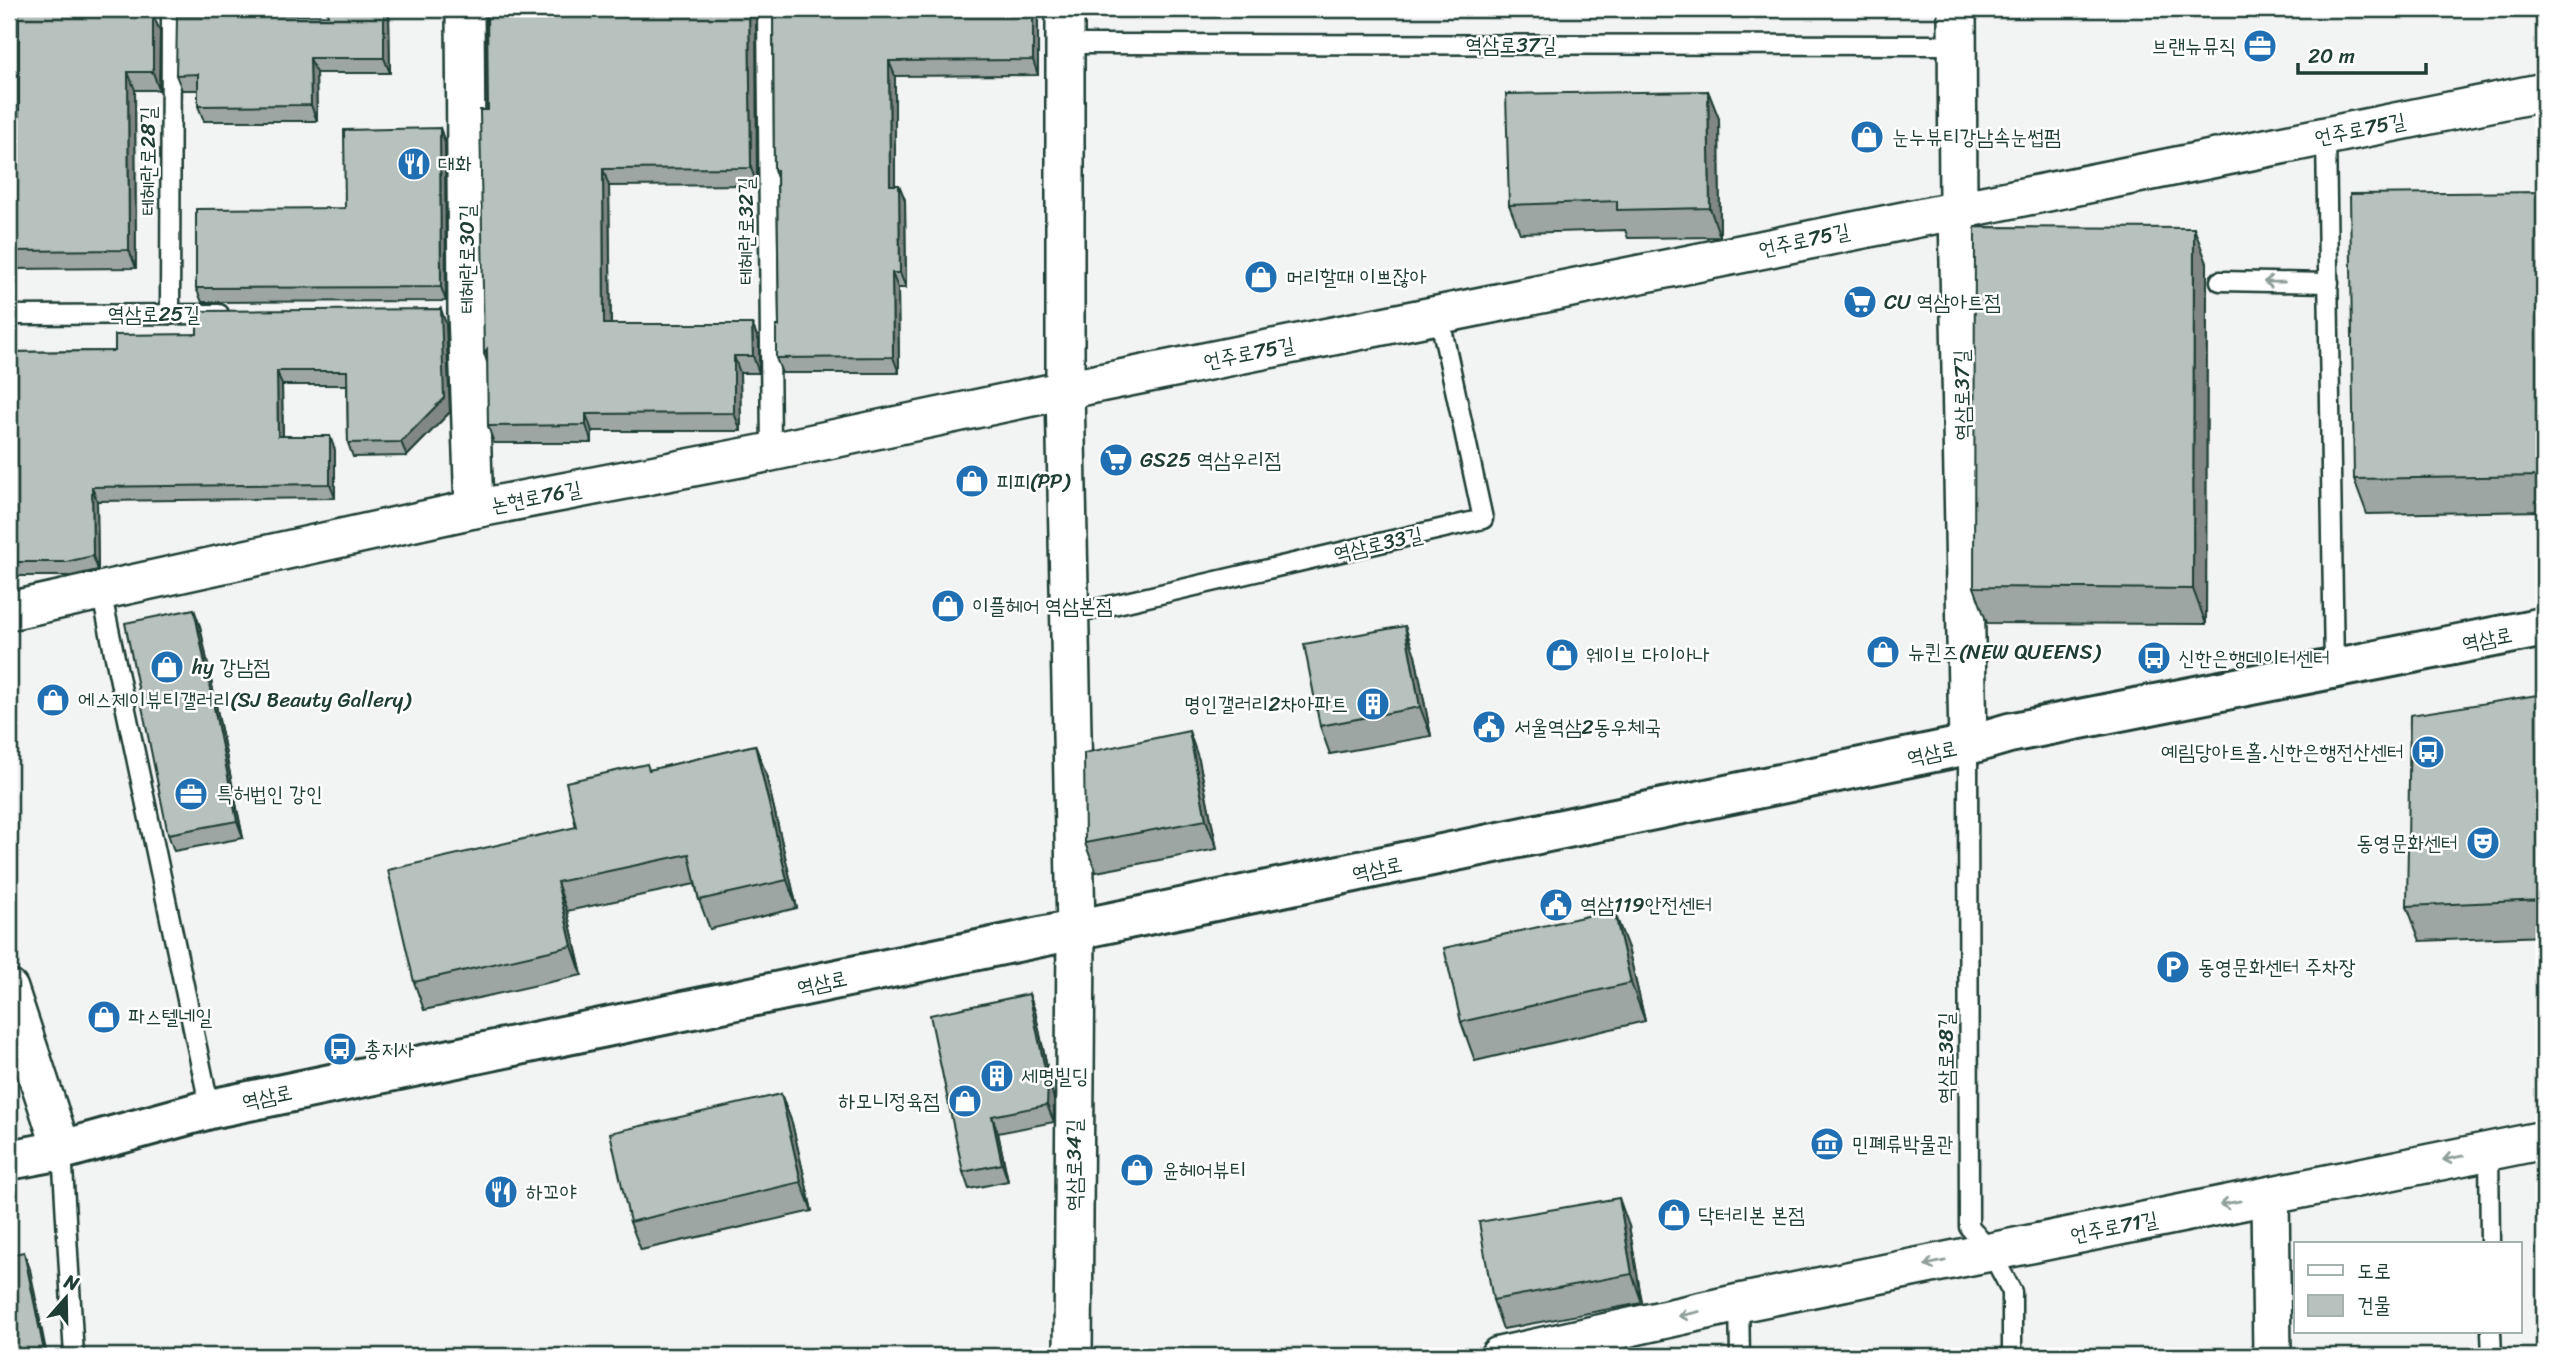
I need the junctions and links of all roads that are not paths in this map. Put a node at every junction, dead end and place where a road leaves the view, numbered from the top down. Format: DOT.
graph roads {
  1 [pos="171,9"];
  2 [pos="466,9"];
  3 [pos="767,9"];
  4 [pos="1065,9"];
  5 [pos="1957,9"];
  6 [pos="1065,44"];
  7 [pos="1957,45"];
  8 [pos="2544,92"];
  9 [pos="2326,136"];
  10 [pos="1958,209"];
  11 [pos="2220,281"];
  12 [pos="2329,283"];
  13 [pos="170,314"];
  14 [pos="238,314"];
  15 [pos="9,315"];
  16 [pos="1439,315"];
  17 [pos="1065,390"];
  18 [pos="771,453"];
  19 [pos="474,509"];
  20 [pos="101,591"];
  21 [pos="9,611"];
  22 [pos="1070,615"];
  23 [pos="2544,627"];
  24 [pos="2334,669"];
  25 [pos="1968,745"];
  26 [pos="1076,931"];
  27 [pos="9,989"];
  28 [pos="210,1109"];
  29 [pos="2544,1140"];
  30 [pos="62,1150"];
  31 [pos="2489,1151"];
  32 [pos="9,1160"];
  33 [pos="2270,1196"];
  34 [pos="2490,1242"];
  35 [pos="1991,1252"];
  36 [pos="1739,1303"];
  37 [pos="2491,1334"];
  38 [pos="1511,1355"];
  39 [pos="74,1356"];
  40 [pos="1073,1356"];
  41 [pos="1740,1356"];
  42 [pos="2012,1356"];
  43 [pos="2272,1356"];
  44 [pos="2492,1356"];
  1 -- 13 [label="lane, 테헤란로28길"];
  2 -- 19 [label="street, 테헤란로30길"];
  3 -- 18 [label="lane, 테헤란로32길"];
  4 -- 6 [label="street"];
  5 -- 7 [label="street, 역삼로37길"];
  6 -- 7 [label="lane, 역삼로37길"];
  6 -- 17 [label="street"];
  7 -- 10 [label="street, 역삼로37길"];
  8 -- 9 [label="street, 언주로75길"];
  9 -- 10 [label="street, 언주로75길"];
  9 -- 12 [label="lane"];
  10 -- 16 [label="street, 언주로75길"];
  10 -- 25 [label="street, 역삼로37길"];
  12 -- 11 [label="lane, one-way"];
  12 -- 24 [label="lane"];
  13 -- 14 [label="lane, 역삼로25길"];
  13 -- 15 [label="lane, 역삼로25길"];
  16 -- 17 [label="street, 언주로75길"];
  16 -- 22 [label="lane, 역삼로33길"];
  17 -- 18 [label="street, 논현로76길"];
  17 -- 22 [label="street"];
  18 -- 19 [label="street, 논현로76길"];
  19 -- 20 [label="street, 논현로76길"];
  20 -- 21 [label="street, 논현로76길"];
  20 -- 28 [label="lane"];
  22 -- 26 [label="street"];
  23 -- 24 [label="main road, 역삼로"];
  24 -- 25 [label="main road, 역삼로"];
  25 -- 26 [label="main road, 역삼로"];
  25 -- 35 [label="lane, 역삼로38길"];
  26 -- 28 [label="main road, 역삼로"];
  26 -- 40 [label="street, 역삼로34길"];
  27 -- 30 [label="street"];
  28 -- 30 [label="main road, 역삼로"];
  29 -- 31 [label="street, 언주로71길"];
  30 -- 32 [label="main road, 역삼로"];
  30 -- 39 [label="lane"];
  31 -- 33 [label="street, 언주로71길, one-way"];
  31 -- 34 [label="lane"];
  33 -- 35 [label="street, 언주로71길, one-way"];
  33 -- 43 [label="street"];
  35 -- 36 [label="street, 언주로71길, one-way"];
  35 -- 42 [label="lane, 역삼로38길"];
  36 -- 38 [label="street, 언주로71길, one-way"];
  36 -- 41 [label="lane"];
  37 -- 44 [label="lane"];
}
